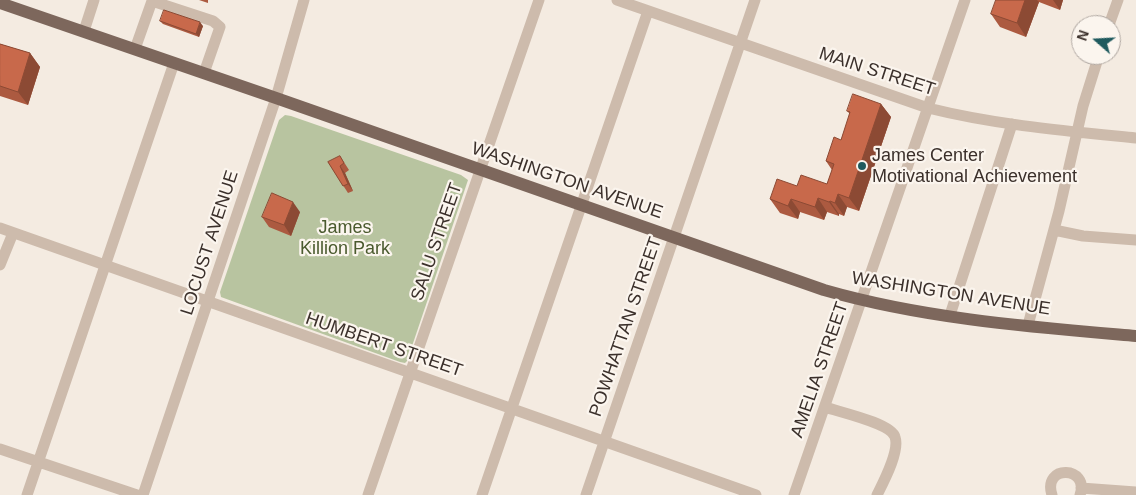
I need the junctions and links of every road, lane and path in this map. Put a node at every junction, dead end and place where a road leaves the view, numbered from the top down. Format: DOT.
graph roads {
  1 [pos="94,0"];
  2 [pos="304,0"];
  3 [pos="539,0"];
  4 [pos="617,0"];
  5 [pos="755,0"];
  6 [pos="965,0"];
  7 [pos="1118,0"];
  8 [pos="164,2"];
  9 [pos="0,3"];
  10 [pos="648,11"];
  11 [pos="1113,15"];
  12 [pos="84,31"];
  13 [pos="740,43"];
  14 [pos="135,49"];
  15 [pos="174,63"];
  16 [pos="1096,65"];
  17 [pos="204,73"];
  18 [pos="276,98"];
  19 [pos="928,108"];
  20 [pos="1012,124"];
  21 [pos="1076,132"];
  22 [pos="1136,138"];
  23 [pos="481,169"];
  24 [pos="582,205"];
  25 [pos="0,228"];
  26 [pos="1054,230"];
  27 [pos="13,232"];
  28 [pos="674,237"];
  29 [pos="1136,240"];
  30 [pos="0,265"];
  31 [pos="105,265"];
  32 [pos="862,300"];
  33 [pos="209,301"];
  34 [pos="950,315"];
  35 [pos="1028,325"];
  36 [pos="1136,336"];
  37 [pos="410,372"];
  38 [pos="825,407"];
  39 [pos="513,408"];
  40 [pos="606,441"];
  41 [pos="0,449"];
  42 [pos="39,462"];
  43 [pos="1081,492"];
  44 [pos="1136,492"];
  45 [pos="27,495"];
  46 [pos="136,495"];
  47 [pos="144,495"];
  48 [pos="368,495"];
  49 [pos="482,495"];
  50 [pos="586,495"];
  51 [pos="756,495"];
  52 [pos="794,495"];
  53 [pos="877,495"];
  54 [pos="1052,495"];
  1 -- 12 [label="street"];
  2 -- 18 [label="street, LOCUST AVENUE"];
  3 -- 23 [label="street, SALU STREET"];
  4 -- 10 [label="street, MAIN STREET"];
  5 -- 13 [label="street, POWHATTAN STREET"];
  6 -- 19 [label="street, AMELIA STREET"];
  7 -- 11 [label="street"];
  8 -- 14 [label="street"];
  8 -- 17 [label="street"];
  9 -- 12 [label="main road, WASHINGTON AVENUE"];
  10 -- 13 [label="street, MAIN STREET"];
  10 -- 24 [label="street"];
  12 -- 14 [label="main road, WASHINGTON AVENUE"];
  13 -- 19 [label="street, MAIN STREET"];
  13 -- 28 [label="street, POWHATTAN STREET"];
  14 -- 15 [label="main road, WASHINGTON AVENUE"];
  15 -- 17 [label="main road, WASHINGTON AVENUE"];
  15 -- 31 [label="street"];
  16 -- 21 [label="street"];
  17 -- 18 [label="main road, WASHINGTON AVENUE"];
  18 -- 23 [label="main road, WASHINGTON AVENUE"];
  18 -- 33 [label="street, LOCUST AVENUE"];
  19 -- 20 [label="street, MAIN STREET"];
  19 -- 32 [label="street, AMELIA STREET"];
  20 -- 21 [label="street, MAIN STREET"];
  20 -- 34 [label="street"];
  21 -- 22 [label="street, MAIN STREET"];
  21 -- 26 [label="street"];
  23 -- 24 [label="main road, WASHINGTON AVENUE"];
  23 -- 37 [label="street, SALU STREET"];
  24 -- 28 [label="main road, WASHINGTON AVENUE"];
  24 -- 39 [label="street"];
  25 -- 27 [label="street, HUMBERT STREET"];
  26 -- 29 [label="street"];
  26 -- 35 [label="street"];
  27 -- 30 [label="street"];
  27 -- 31 [label="street, HUMBERT STREET"];
  28 -- 32 [label="main road, WASHINGTON AVENUE"];
  28 -- 40 [label="street, POWHATTAN STREET"];
  31 -- 33 [label="street, HUMBERT STREET"];
  31 -- 42 [label="street"];
  32 -- 34 [label="main road, WASHINGTON AVENUE"];
  32 -- 38 [label="street, AMELIA STREET"];
  33 -- 37 [label="street, HUMBERT STREET"];
  33 -- 47 [label="street, LOCUST AVENUE"];
  34 -- 35 [label="main road, WASHINGTON AVENUE"];
  35 -- 36 [label="main road, WASHINGTON AVENUE"];
  37 -- 39 [label="street, HUMBERT STREET"];
  37 -- 48 [label="street, SALU STREET"];
  38 -- 52 [label="street, AMELIA STREET"];
  38 -- 53 [label="street"];
  39 -- 40 [label="street, HUMBERT STREET"];
  39 -- 49 [label="street"];
  40 -- 50 [label="street, POWHATTAN STREET"];
  40 -- 51 [label="street, HUMBERT STREET"];
  41 -- 42 [label="street"];
  42 -- 45 [label="street"];
  42 -- 46 [label="street"];
  43 -- 44 [label="street"];
  43 -- 54 [label="street"];
}
